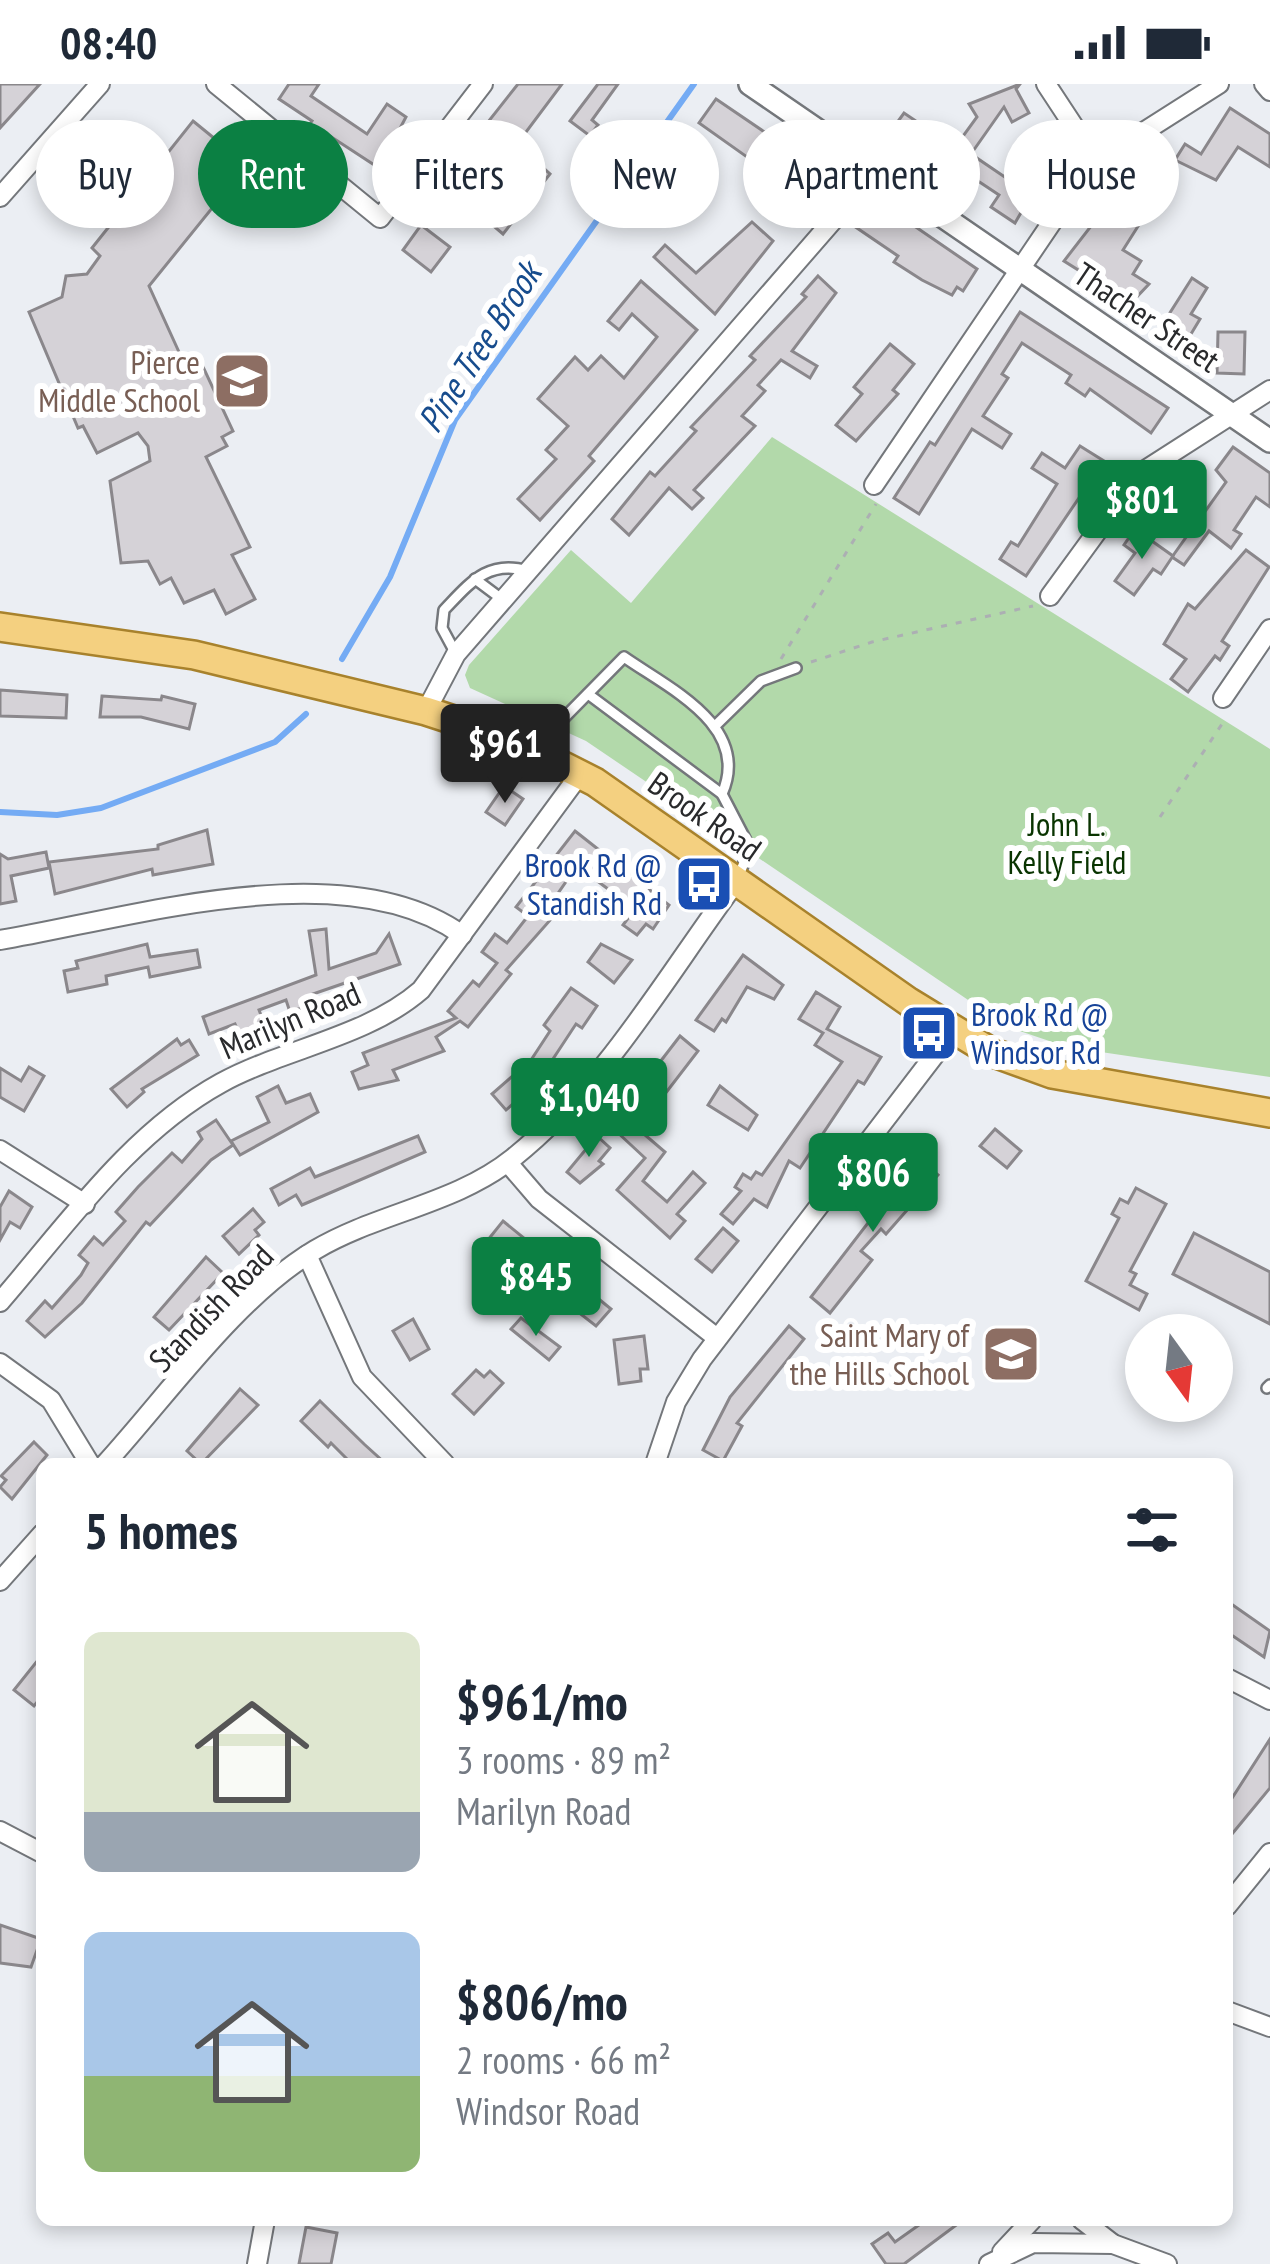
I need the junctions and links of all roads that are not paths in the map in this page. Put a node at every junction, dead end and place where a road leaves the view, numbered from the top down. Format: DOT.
graph roads {
  1 [pos="100,84"];
  2 [pos="216,84"];
  3 [pos="483,84"];
  4 [pos="750,84"];
  5 [pos="1046,84"];
  6 [pos="1219,84"];
  7 [pos="802,120"];
  8 [pos="1070,120"];
  9 [pos="1161,120"];
  10 [pos="0,196"];
  11 [pos="827,228"];
  12 [pos="959,228"];
  13 [pos="1048,228"];
  14 [pos="1019,269"];
  15 [pos="1270,390"];
  16 [pos="1230,413"];
  17 [pos="1270,441"];
  18 [pos="874,485"];
  19 [pos="528,572"];
  20 [pos="475,579"];
  21 [pos="1050,596"];
  22 [pos="503,600"];
  23 [pos="0,627"];
  24 [pos="1270,629"];
  25 [pos="456,654"];
  26 [pos="796,668"];
  27 [pos="588,694"];
  28 [pos="1223,698"];
  29 [pos="427,711"];
  30 [pos="716,725"];
  31 [pos="542,753"];
  32 [pos="580,774"];
  33 [pos="722,794"];
  34 [pos="736,882"];
  35 [pos="462,935"];
  36 [pos="0,940"];
  37 [pos="953,1031"];
  38 [pos="1270,1113"];
  39 [pos="0,1150"];
  40 [pos="508,1163"];
  41 [pos="86,1204"];
  42 [pos="307,1255"];
  43 [pos="0,1302"];
  44 [pos="717,1338"];
  45 [pos="0,1363"];
  46 [pos="86,1458"];
  47 [pos="110,1458"];
  48 [pos="439,1458"];
  49 [pos="657,1458"];
  50 [pos="36,1541"];
  51 [pos="0,1581"];
  52 [pos="1233,1681"];
  53 [pos="1270,1700"];
  54 [pos="0,1832"];
  55 [pos="36,1850"];
  56 [pos="1270,1853"];
  57 [pos="1233,1899"];
  58 [pos="1233,2014"];
  59 [pos="1270,2027"];
  60 [pos="265,2226"];
  61 [pos="1026,2226"];
  62 [pos="1090,2226"];
  63 [pos="1113,2244"];
  64 [pos="256,2264"];
  65 [pos="990,2264"];
  66 [pos="1167,2264"];
  1 -- 10 [label="street"];
  2 -- 3 [label="street"];
  4 -- 7 [label="street, Thacher Street"];
  5 -- 8 [label="street"];
  6 -- 9 [label="street"];
  11 -- 19 [label="street"];
  12 -- 14 [label="street, Thacher Street"];
  13 -- 14 [label="street"];
  14 -- 16 [label="street, Thacher Street"];
  14 -- 18 [label="street"];
  15 -- 16 [label="street"];
  16 -- 17 [label="street, Thacher Street"];
  16 -- 21 [label="street"];
  19 -- 20 [label="lane"];
  19 -- 22 [label="street"];
  20 -- 22 [label="lane"];
  20 -- 25 [label="lane"];
  22 -- 25 [label="street"];
  23 -- 29 [label="main road, Brook Road"];
  24 -- 28 [label="street"];
  25 -- 29 [label="street"];
  26 -- 30 [label="lane"];
  27 -- 30 [label="lane"];
  27 -- 31 [label="lane"];
  27 -- 33 [label="lane"];
  29 -- 31 [label="main road, Brook Road"];
  30 -- 33 [label="lane"];
  31 -- 32 [label="main road, Brook Road"];
  32 -- 34 [label="main road, Brook Road"];
  32 -- 35 [label="street, Marilyn Road"];
  33 -- 34 [label="lane"];
  34 -- 37 [label="main road, Brook Road"];
  34 -- 40 [label="street, Standish Road"];
  35 -- 36 [label="street"];
  35 -- 41 [label="street, Marilyn Road"];
  37 -- 38 [label="main road, Brook Road"];
  37 -- 44 [label="street"];
  39 -- 41 [label="street"];
  40 -- 42 [label="street, Standish Road"];
  40 -- 44 [label="street"];
  41 -- 43 [label="street, Marilyn Road"];
  42 -- 47 [label="street, Standish Road"];
  42 -- 48 [label="street"];
  44 -- 49 [label="street"];
  45 -- 46 [label="street"];
  50 -- 51 [label="street"];
  52 -- 53 [label="street"];
  54 -- 55 [label="street"];
  56 -- 57 [label="street"];
  58 -- 59 [label="street"];
  60 -- 64 [label="street"];
  61 -- 65 [label="street"];
  62 -- 63 [label="street"];
  63 -- 65 [label="street"];
  63 -- 66 [label="street"];
}
